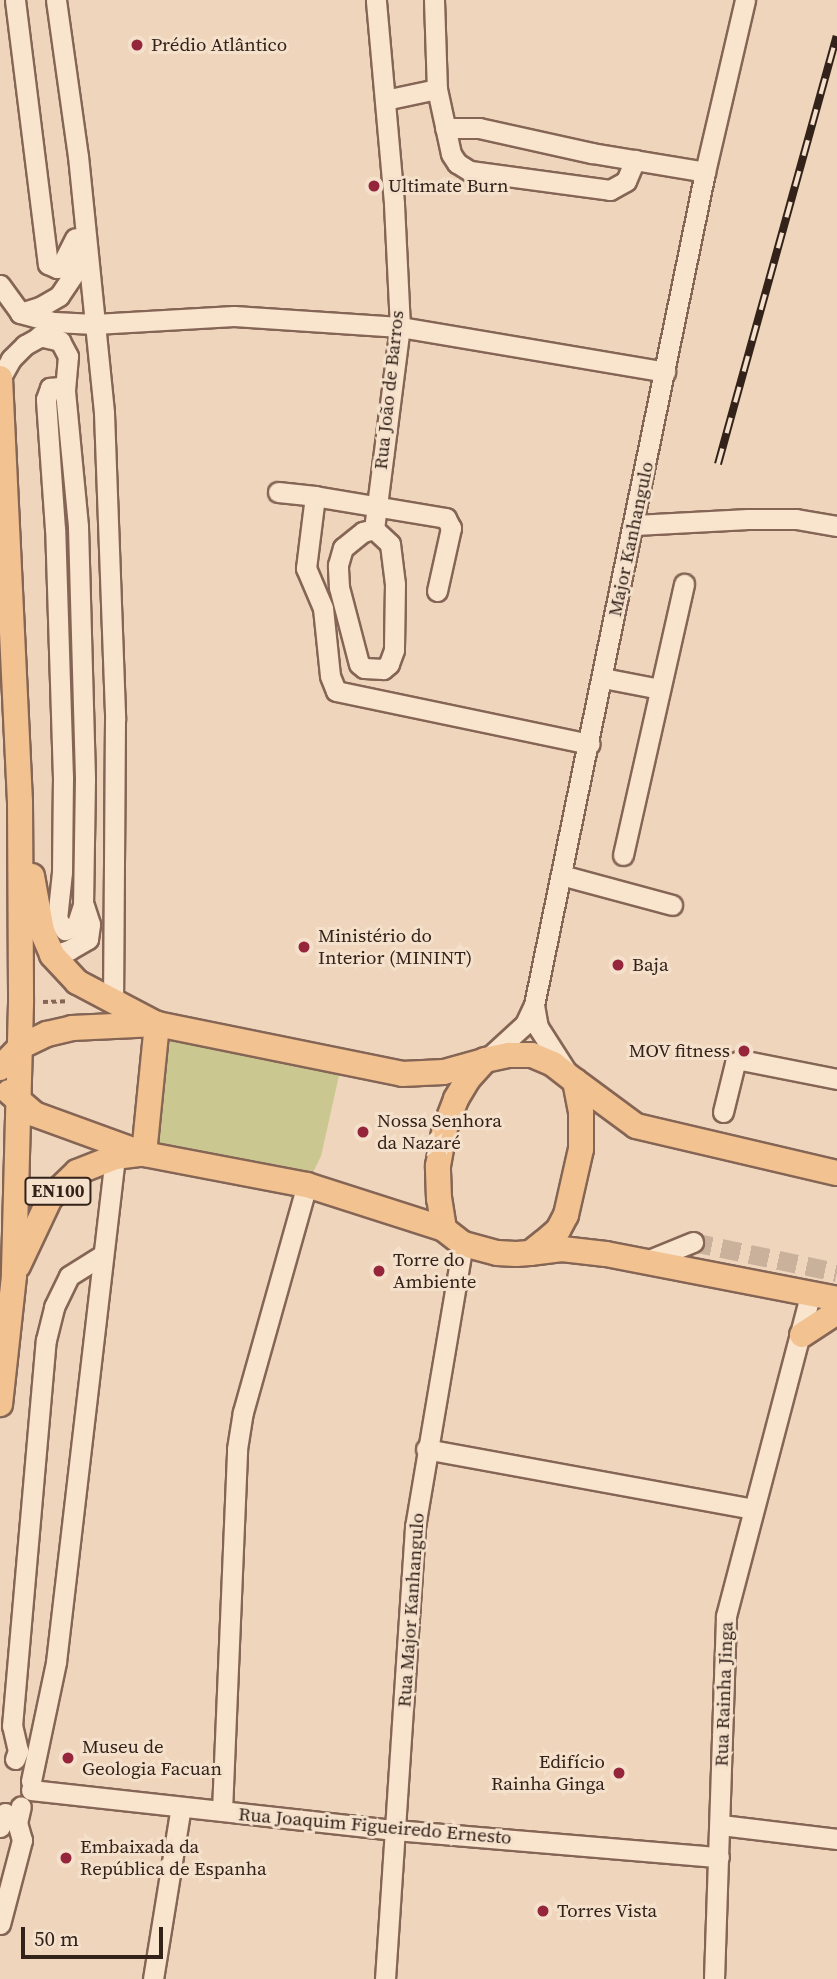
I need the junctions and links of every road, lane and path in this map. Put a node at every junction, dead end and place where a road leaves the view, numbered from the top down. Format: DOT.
graph roads {
  1 [pos="15,0"];
  2 [pos="46,0"];
  3 [pos="55,0"];
  4 [pos="376,0"];
  5 [pos="434,0"];
  6 [pos="745,0"];
  7 [pos="437,89"];
  8 [pos="384,100"];
  9 [pos="445,128"];
  10 [pos="635,160"];
  11 [pos="705,172"];
  12 [pos="78,227"];
  13 [pos="0,285"];
  14 [pos="20,313"];
  15 [pos="72,323"];
  16 [pos="95,324"];
  17 [pos="400,327"];
  18 [pos="39,336"];
  19 [pos="665,372"];
  20 [pos="0,378"];
  21 [pos="65,391"];
  22 [pos="278,492"];
  23 [pos="315,496"];
  24 [pos="376,505"];
  25 [pos="635,525"];
  26 [pos="837,526"];
  27 [pos="374,529"];
  28 [pos="684,584"];
  29 [pos="437,591"];
  30 [pos="603,678"];
  31 [pos="660,689"];
  32 [pos="590,744"];
  33 [pos="20,802"];
  34 [pos="623,855"];
  35 [pos="561,875"];
  36 [pos="83,905"];
  37 [pos="672,905"];
  38 [pos="52,955"];
  39 [pos="113,1003"];
  40 [pos="534,1005"];
  41 [pos="157,1024"];
  42 [pos="20,1047"];
  43 [pos="485,1060"];
  44 [pos="0,1068"];
  45 [pos="0,1075"];
  46 [pos="837,1079"];
  47 [pos="575,1081"];
  48 [pos="17,1102"];
  49 [pos="723,1112"];
  50 [pos="144,1154"];
  51 [pos="115,1157"];
  52 [pos="837,1173"];
  53 [pos="307,1185"];
  54 [pos="454,1236"];
  55 [pos="693,1242"];
  56 [pos="530,1253"];
  57 [pos="103,1255"];
  58 [pos="643,1262"];
  59 [pos="14,1276"];
  60 [pos="811,1293"];
  61 [pos="837,1299"];
  62 [pos="837,1312"];
  63 [pos="802,1335"];
  64 [pos="0,1404"];
  65 [pos="426,1449"];
  66 [pos="752,1509"];
  67 [pos="8,1758"];
  68 [pos="15,1805"];
  69 [pos="181,1807"];
  70 [pos="222,1811"];
  71 [pos="721,1825"];
  72 [pos="395,1830"];
  73 [pos="837,1839"];
  74 [pos="719,1857"];
  75 [pos="0,1924"];
  76 [pos="153,1979"];
  77 [pos="385,1979"];
  78 [pos="714,1979"];
  1 -- 12 [label="street"];
  2 -- 12 [label="street"];
  3 -- 16 [label="street"];
  4 -- 8 [label="street, Rua João de Barros"];
  5 -- 7 [label="street"];
  6 -- 11 [label="street, Major Kanhangulo"];
  7 -- 8 [label="street"];
  7 -- 9 [label="street"];
  8 -- 17 [label="street, Rua João de Barros"];
  9 -- 10 [label="street"];
  9 -- 10 [label="street"];
  10 -- 11 [label="street"];
  11 -- 19 [label="street, Major Kanhangulo"];
  12 -- 14 [label="street"];
  13 -- 14 [label="street"];
  14 -- 15 [label="street"];
  15 -- 16 [label="street"];
  15 -- 18 [label="street"];
  16 -- 17 [label="street"];
  16 -- 39 [label="street"];
  17 -- 19 [label="street"];
  17 -- 24 [label="street, Rua João de Barros"];
  18 -- 20 [label="street"];
  18 -- 21 [label="street"];
  19 -- 25 [label="street, Major Kanhangulo"];
  20 -- 33 [label="main road, EN100"];
  21 -- 36 [label="street"];
  21 -- 36 [label="street"];
  22 -- 23 [label="street"];
  23 -- 24 [label="street"];
  23 -- 32 [label="street"];
  24 -- 27 [label="street, Rua João de Barros"];
  24 -- 29 [label="street"];
  25 -- 26 [label="street"];
  25 -- 30 [label="street, Major Kanhangulo"];
  27 -- 27 [label="street"];
  28 -- 31 [label="street"];
  30 -- 31 [label="street"];
  30 -- 32 [label="street, Major Kanhangulo"];
  31 -- 34 [label="street"];
  32 -- 35 [label="street, Major Kanhangulo"];
  33 -- 38 [label="main road"];
  33 -- 42 [label="main road, EN100"];
  35 -- 37 [label="street"];
  35 -- 40 [label="street, Major Kanhangulo"];
  36 -- 38 [label="street"];
  38 -- 39 [label="main road"];
  39 -- 41 [label="main road"];
  40 -- 43 [label="street, Major Kanhangulo"];
  40 -- 47 [label="street"];
  41 -- 42 [label="main road"];
  41 -- 43 [label="main road"];
  41 -- 50 [label="main road"];
  42 -- 44 [label="main road"];
  42 -- 48 [label="main road, EN100"];
  43 -- 47 [label="main road"];
  43 -- 54 [label="main road"];
  45 -- 48 [label="main road"];
  46 -- 49 [label="street"];
  47 -- 52 [label="main road"];
  47 -- 56 [label="main road"];
  48 -- 50 [label="main road"];
  48 -- 59 [label="main road, EN100"];
  50 -- 51 [label="main road, EN100"];
  50 -- 53 [label="main road"];
  51 -- 57 [label="street"];
  51 -- 59 [label="main road, EN100"];
  53 -- 54 [label="main road"];
  53 -- 70 [label="street"];
  54 -- 56 [label="main road"];
  54 -- 65 [label="street, Rua Major Kanhangulo"];
  55 -- 58 [label="street"];
  56 -- 58 [label="main road"];
  57 -- 67 [label="street"];
  57 -- 68 [label="street"];
  58 -- 60 [label="main road"];
  59 -- 64 [label="main road, EN100"];
  60 -- 61 [label="main road"];
  60 -- 63 [label="street, Rua Rainha Jinga"];
  62 -- 63 [label="main road"];
  63 -- 66 [label="street, Rua Rainha Jinga"];
  65 -- 66 [label="street"];
  65 -- 72 [label="street, Rua Major Kanhangulo"];
  66 -- 71 [label="street, Rua Rainha Jinga"];
  67 -- 68 [label="street"];
  68 -- 69 [label="street, Rua Joaquim Figueiredo Ernesto"];
  68 -- 75 [label="street"];
  69 -- 70 [label="street, Rua Joaquim Figueiredo Ernesto"];
  69 -- 76 [label="street"];
  70 -- 72 [label="street, Rua Joaquim Figueiredo Ernesto"];
  71 -- 73 [label="street"];
  71 -- 74 [label="street, Rua Rainha Jinga"];
  72 -- 74 [label="street, Rua Joaquim Figueiredo Ernesto"];
  72 -- 77 [label="street, Rua Major Kanhangulo"];
  74 -- 78 [label="street, Rua Rainha Jinga"];
}
